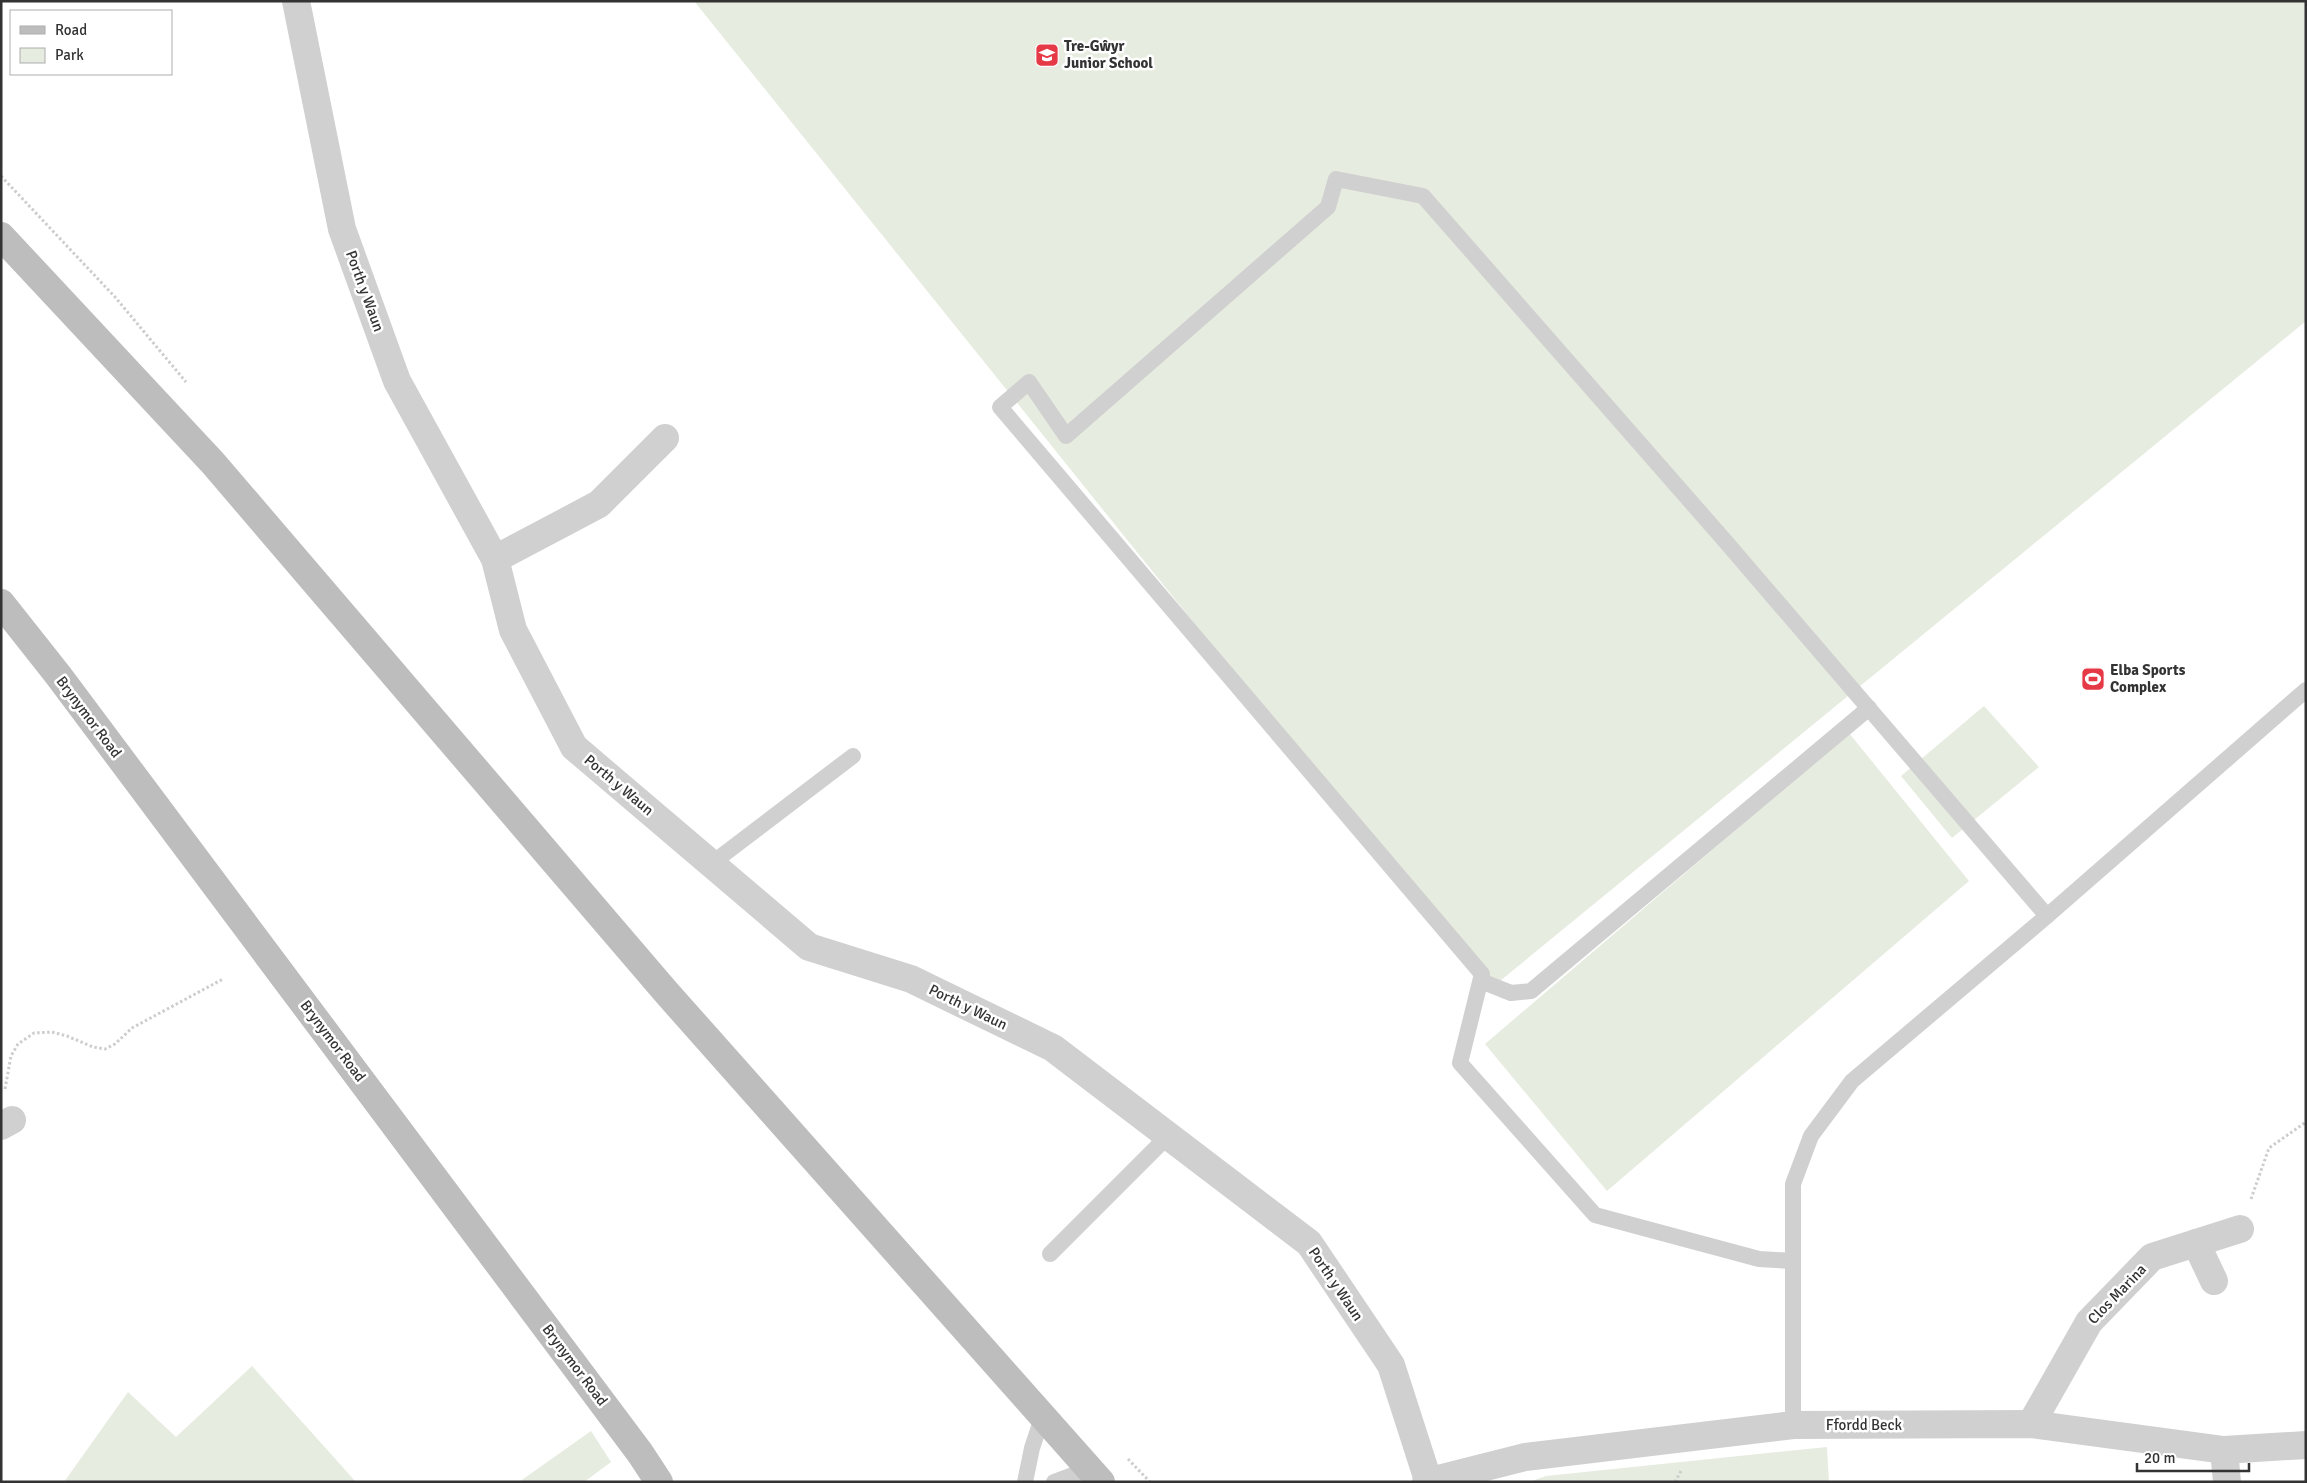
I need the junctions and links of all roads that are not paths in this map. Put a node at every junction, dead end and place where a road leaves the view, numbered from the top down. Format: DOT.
graph roads {
  1 [pos="296,1"];
  2 [pos="1,236"];
  3 [pos="665,438"];
  4 [pos="495,559"];
  5 [pos="1,603"];
  6 [pos="2306,690"];
  7 [pos="1869,708"];
  8 [pos="853,756"];
  9 [pos="711,864"];
  10 [pos="2047,916"];
  11 [pos="1481,981"];
  12 [pos="1168,1136"];
  13 [pos="2240,1229"];
  14 [pos="2196,1243"];
  15 [pos="1050,1254"];
  16 [pos="1792,1261"];
  17 [pos="2214,1281"];
  18 [pos="1042,1418"];
  19 [pos="2031,1424"];
  20 [pos="1793,1425"];
  21 [pos="2306,1445"];
  22 [pos="2224,1450"];
  23 [pos="1095,1475"];
  24 [pos="1427,1481"];
  25 [pos="659,1482"];
  26 [pos="1025,1482"];
  27 [pos="1054,1482"];
  28 [pos="2227,1482"];
  1 -- 4 [label="street, Porth y Waun"];
  2 -- 18 [label="main road"];
  3 -- 4 [label="street"];
  4 -- 9 [label="street, Porth y Waun"];
  5 -- 25 [label="main road, Brynymor Road"];
  6 -- 10 [label="lane"];
  7 -- 10 [label="lane"];
  7 -- 11 [label="lane"];
  7 -- 11 [label="lane"];
  8 -- 9 [label="lane"];
  9 -- 12 [label="street, Porth y Waun"];
  10 -- 16 [label="lane"];
  11 -- 16 [label="lane"];
  12 -- 15 [label="lane"];
  12 -- 24 [label="street, Porth y Waun"];
  13 -- 14 [label="street, Clos Marina"];
  14 -- 17 [label="street"];
  14 -- 19 [label="street, Clos Marina"];
  16 -- 20 [label="lane"];
  18 -- 23 [label="main road"];
  18 -- 26 [label="lane"];
  19 -- 20 [label="street, Ffordd Beck"];
  19 -- 22 [label="street, Ffordd Beck"];
  20 -- 24 [label="street, Ffordd Beck"];
  21 -- 22 [label="street, Ffordd Beck"];
  22 -- 28 [label="street"];
  23 -- 27 [label="lane"];
}
